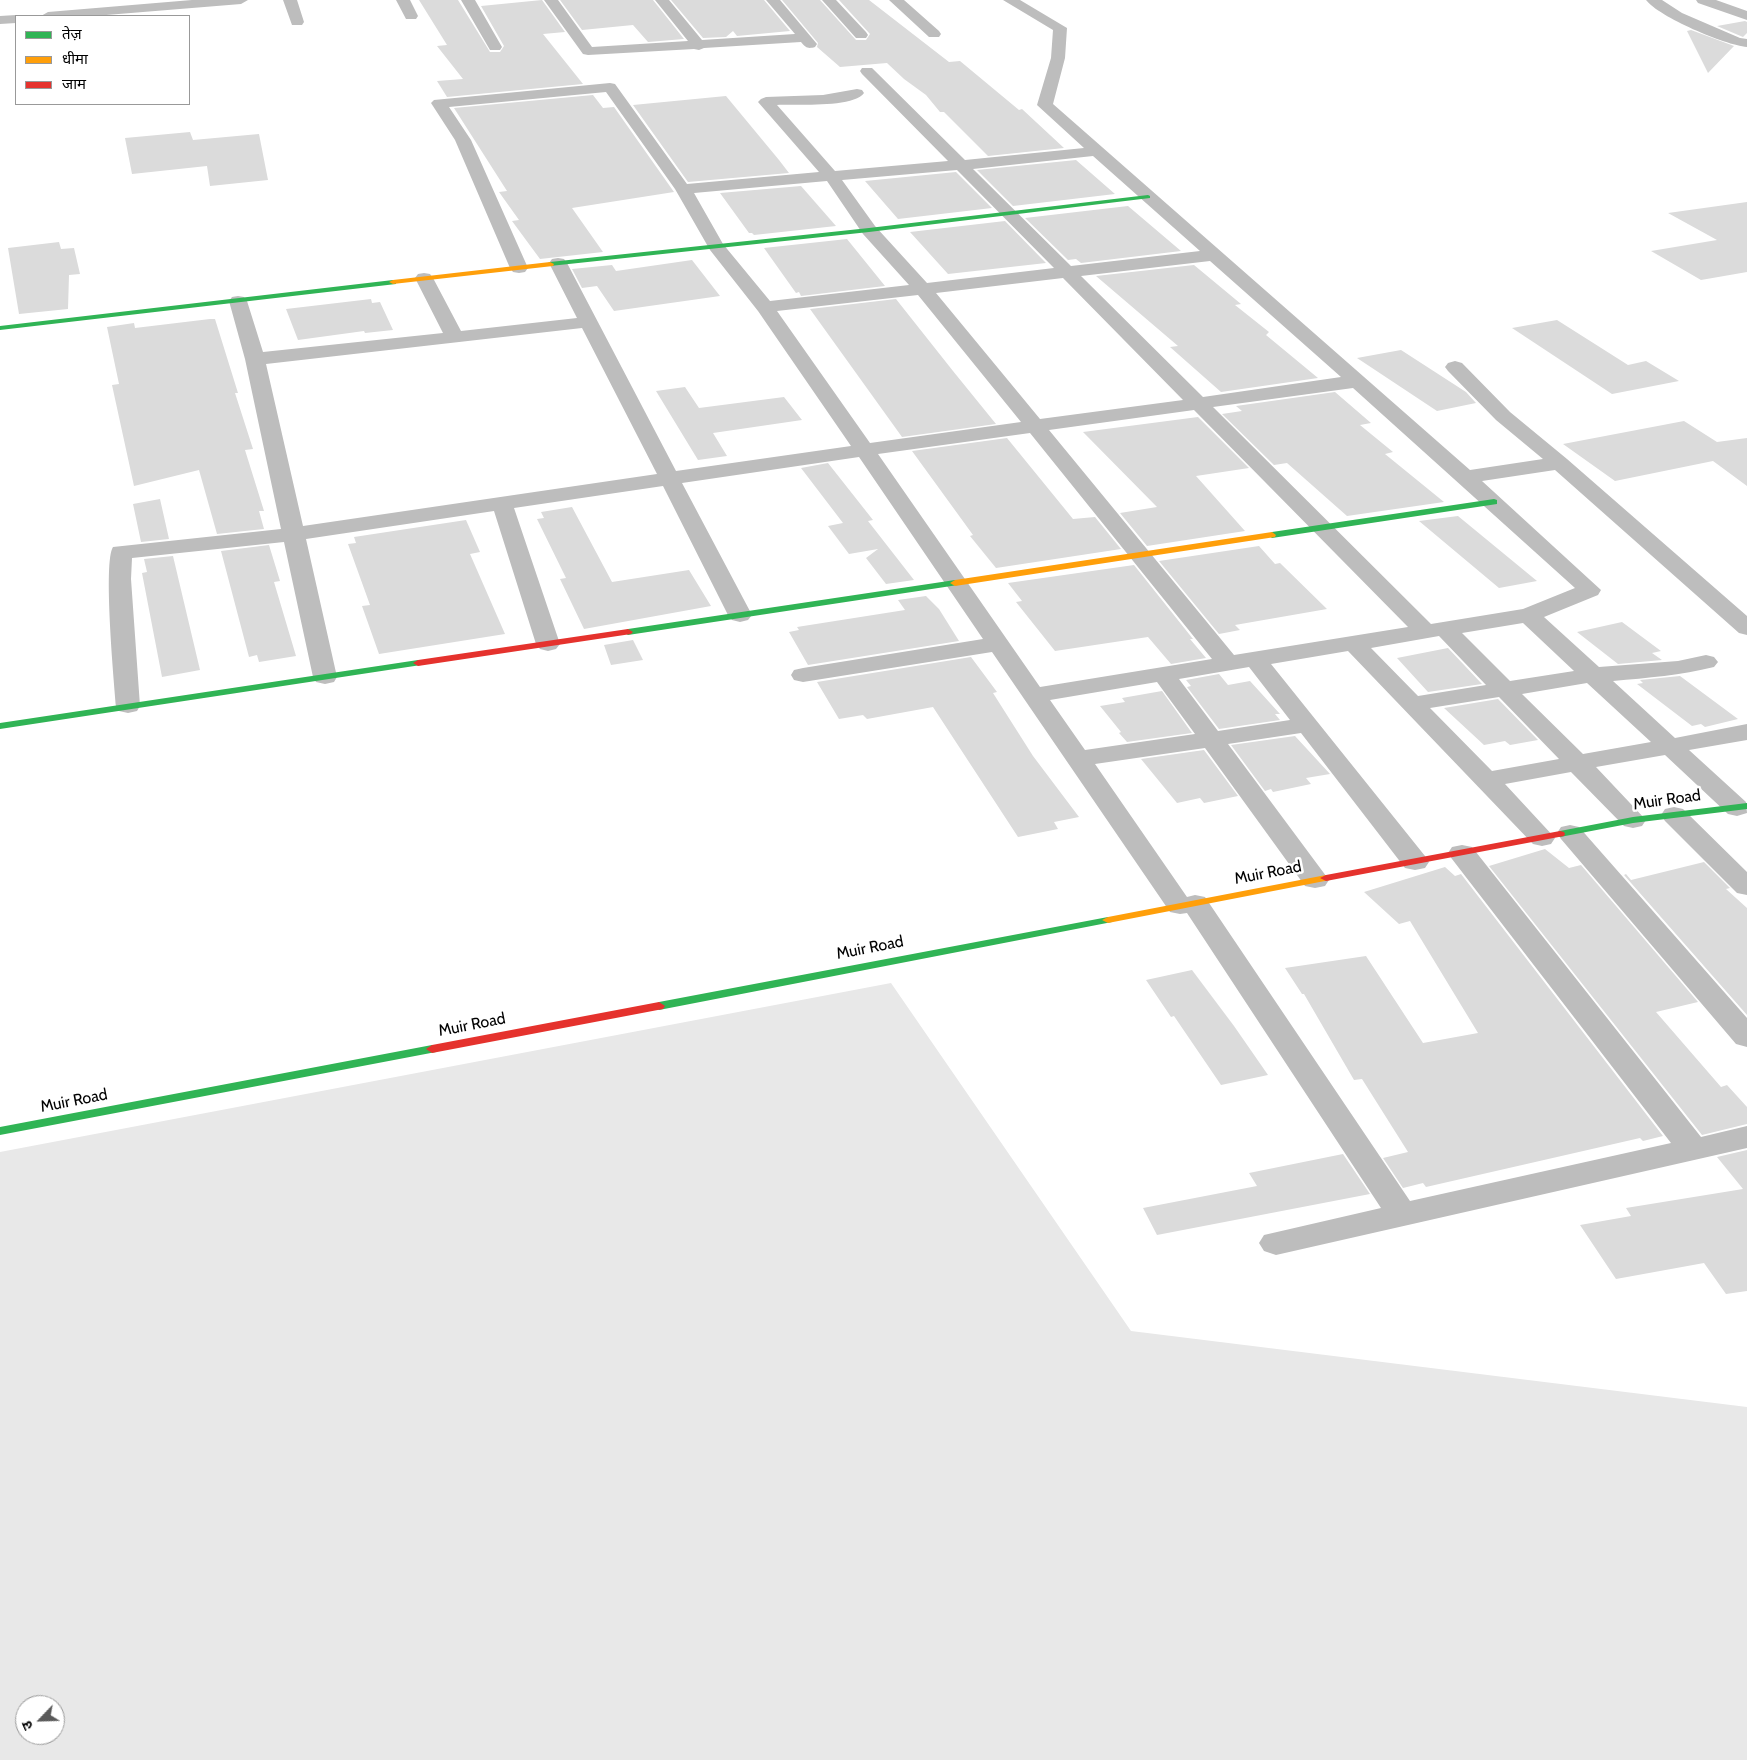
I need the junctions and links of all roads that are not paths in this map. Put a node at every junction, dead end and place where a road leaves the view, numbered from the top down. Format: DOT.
graph roads {
  1 [pos="241,0"];
  2 [pos="290,0"];
  3 [pos="403,0"];
  4 [pos="468,0"];
  5 [pos="551,0"];
  6 [pos="662,0"];
  7 [pos="773,0"];
  8 [pos="829,0"];
  9 [pos="896,0"];
  10 [pos="1010,0"];
  11 [pos="1652,0"];
  12 [pos="1703,0"];
  13 [pos="172,7"];
  14 [pos="62,15"];
  15 [pos="411,16"];
  16 [pos="1747,16"];
  17 [pos="15,19"];
  18 [pos="0,20"];
  19 [pos="297,22"];
  20 [pos="934,34"];
  21 [pos="861,36"];
  22 [pos="1747,43"];
  23 [pos="699,46"];
  24 [pos="495,47"];
  25 [pos="867,71"];
  26 [pos="857,92"];
  27 [pos="1097,151"];
  28 [pos="961,165"];
  29 [pos="831,176"];
  30 [pos="683,189"];
  31 [pos="1148,197"];
  32 [pos="1008,212"];
  33 [pos="869,230"];
  34 [pos="716,246"];
  35 [pos="1214,255"];
  36 [pos="558,263"];
  37 [pos="519,268"];
  38 [pos="1066,271"];
  39 [pos="424,278"];
  40 [pos="923,288"];
  41 [pos="238,301"];
  42 [pos="765,307"];
  43 [pos="589,322"];
  44 [pos="0,328"];
  45 [pos="454,336"];
  46 [pos="255,359"];
  47 [pos="1454,367"];
  48 [pos="1358,381"];
  49 [pos="1197,403"];
  50 [pos="1033,426"];
  51 [pos="865,450"];
  52 [pos="1560,463"];
  53 [pos="1465,477"];
  54 [pos="669,479"];
  55 [pos="1494,502"];
  56 [pos="502,503"];
  57 [pos="1322,528"];
  58 [pos="293,534"];
  59 [pos="1139,555"];
  60 [pos="955,582"];
  61 [pos="740,615"];
  62 [pos="1528,615"];
  63 [pos="1747,628"];
  64 [pos="1435,630"];
  65 [pos="1353,643"];
  66 [pos="548,644"];
  67 [pos="998,644"];
  68 [pos="1255,659"];
  69 [pos="1706,662"];
  70 [pos="1228,664"];
  71 [pos="1163,674"];
  72 [pos="802,675"];
  73 [pos="1592,675"];
  74 [pos="325,677"];
  75 [pos="1504,689"];
  76 [pos="1034,694"];
  77 [pos="1412,704"];
  78 [pos="128,706"];
  79 [pos="1307,725"];
  80 [pos="0,726"];
  81 [pos="1747,732"];
  82 [pos="1212,739"];
  83 [pos="1669,746"];
  84 [pos="1079,759"];
  85 [pos="1577,763"];
  86 [pos="1486,780"];
  87 [pos="1742,807"];
  88 [pos="1674,815"];
  89 [pos="1633,820"];
  90 [pos="1570,833"];
  91 [pos="1542,838"];
  92 [pos="1462,853"];
  93 [pos="1415,862"];
  94 [pos="1315,880"];
  95 [pos="1747,887"];
  96 [pos="1187,904"];
  97 [pos="1747,1037"];
  98 [pos="0,1131"];
  99 [pos="1747,1137"];
  100 [pos="1693,1149"];
  101 [pos="1402,1214"];
  102 [pos="1276,1243"];
  1 -- 13 [label="street"];
  2 -- 19 [label="street"];
  3 -- 15 [label="street"];
  4 -- 24 [label="street"];
  5 -- 23 [label="street"];
  6 -- 23 [label="street"];
  7 -- 23 [label="street"];
  8 -- 21 [label="street"];
  9 -- 20 [label="street"];
  10 -- 27 [label="street"];
  11 -- 22 [label="street"];
  12 -- 16 [label="street"];
  13 -- 14 [label="street"];
  17 -- 18 [label="street"];
  25 -- 28 [label="street"];
  26 -- 29 [label="street"];
  27 -- 28 [label="street"];
  27 -- 31 [label="street"];
  28 -- 29 [label="street"];
  28 -- 32 [label="street"];
  29 -- 30 [label="street"];
  29 -- 33 [label="street"];
  30 -- 34 [label="street"];
  30 -- 37 [label="street"];
  31 -- 32 [label="street"];
  31 -- 35 [label="street"];
  32 -- 33 [label="street"];
  32 -- 38 [label="street"];
  33 -- 34 [label="street"];
  33 -- 40 [label="street"];
  34 -- 36 [label="street"];
  34 -- 42 [label="street"];
  35 -- 38 [label="street"];
  35 -- 48 [label="street"];
  36 -- 37 [label="street"];
  36 -- 43 [label="street"];
  37 -- 39 [label="street"];
  38 -- 40 [label="street"];
  38 -- 49 [label="street"];
  39 -- 41 [label="street"];
  39 -- 45 [label="street"];
  40 -- 42 [label="street"];
  40 -- 50 [label="street"];
  41 -- 44 [label="street"];
  41 -- 46 [label="street"];
  42 -- 51 [label="street"];
  43 -- 45 [label="street"];
  43 -- 54 [label="street"];
  45 -- 46 [label="street"];
  46 -- 58 [label="street"];
  47 -- 52 [label="street"];
  48 -- 49 [label="street"];
  48 -- 53 [label="street"];
  49 -- 50 [label="street"];
  49 -- 57 [label="street"];
  50 -- 51 [label="street"];
  50 -- 59 [label="street"];
  51 -- 54 [label="street"];
  51 -- 60 [label="street"];
  52 -- 53 [label="street"];
  52 -- 63 [label="street"];
  53 -- 55 [label="street"];
  54 -- 56 [label="street"];
  54 -- 61 [label="street"];
  55 -- 57 [label="street"];
  55 -- 62 [label="street"];
  56 -- 58 [label="street"];
  56 -- 66 [label="street"];
  57 -- 59 [label="street"];
  57 -- 64 [label="street"];
  58 -- 74 [label="street"];
  58 -- 78 [label="street"];
  59 -- 60 [label="street"];
  59 -- 70 [label="street"];
  60 -- 61 [label="street"];
  60 -- 67 [label="street"];
  61 -- 66 [label="street"];
  62 -- 64 [label="street"];
  62 -- 73 [label="street"];
  64 -- 65 [label="street"];
  64 -- 75 [label="street"];
  65 -- 68 [label="street"];
  65 -- 77 [label="street"];
  66 -- 74 [label="street"];
  67 -- 72 [label="street"];
  67 -- 76 [label="street"];
  68 -- 70 [label="street"];
  68 -- 79 [label="street"];
  69 -- 73 [label="street"];
  70 -- 71 [label="street"];
  71 -- 76 [label="street"];
  71 -- 82 [label="street"];
  73 -- 75 [label="street"];
  73 -- 83 [label="street"];
  74 -- 78 [label="street"];
  75 -- 77 [label="street"];
  75 -- 85 [label="street"];
  76 -- 84 [label="street"];
  77 -- 86 [label="street"];
  78 -- 80 [label="street"];
  79 -- 82 [label="street"];
  79 -- 93 [label="street"];
  81 -- 83 [label="street"];
  82 -- 84 [label="street"];
  82 -- 94 [label="street"];
  83 -- 85 [label="street"];
  83 -- 87 [label="street"];
  84 -- 96 [label="street"];
  85 -- 86 [label="street"];
  85 -- 89 [label="street"];
  86 -- 91 [label="street"];
  87 -- 88 [label="street, Muir Road"];
  88 -- 89 [label="street, Muir Road"];
  88 -- 95 [label="street"];
  89 -- 90 [label="street, Muir Road"];
  90 -- 91 [label="street, Muir Road"];
  90 -- 97 [label="street"];
  91 -- 92 [label="street, Muir Road"];
  92 -- 93 [label="street, Muir Road"];
  92 -- 100 [label="street"];
  93 -- 94 [label="street, Muir Road"];
  94 -- 96 [label="street, Muir Road"];
  96 -- 98 [label="street, Muir Road"];
  96 -- 101 [label="street"];
  99 -- 100 [label="street"];
  100 -- 101 [label="street"];
  101 -- 102 [label="street"];
}
